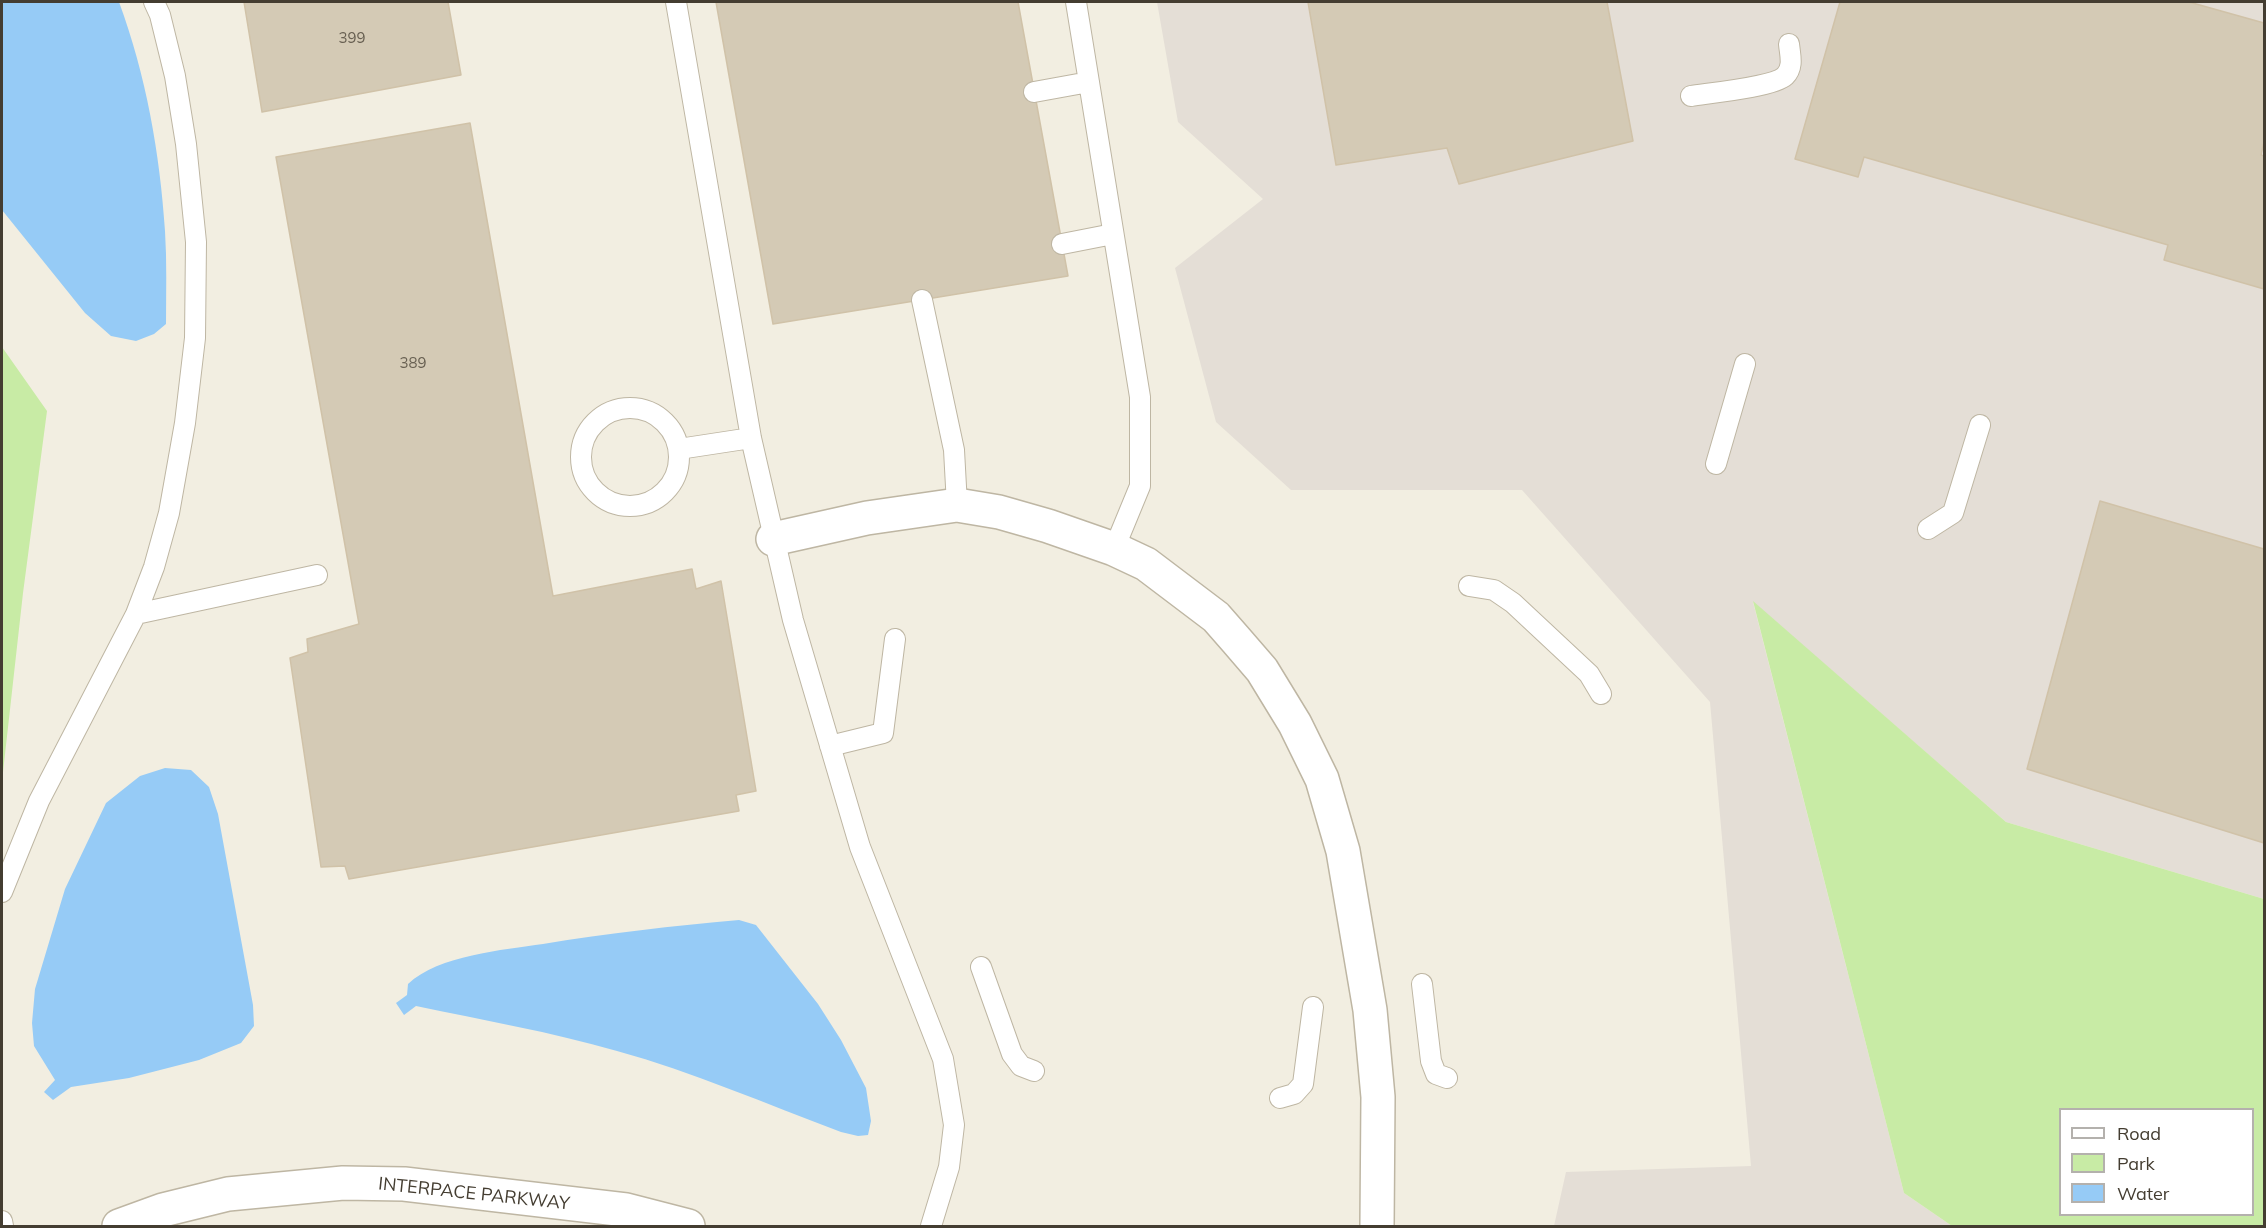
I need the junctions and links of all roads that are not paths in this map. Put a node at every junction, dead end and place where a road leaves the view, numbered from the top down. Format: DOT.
graph roads {
  1 [pos="154,2"];
  2 [pos="676,2"];
  3 [pos="1076,2"];
  4 [pos="1789,44"];
  5 [pos="1089,82"];
  6 [pos="1034,92"];
  7 [pos="1691,96"];
  8 [pos="1113,234"];
  9 [pos="1062,244"];
  10 [pos="922,300"];
  11 [pos="1745,364"];
  12 [pos="1980,425"];
  13 [pos="751,438"];
  14 [pos="679,449"];
  15 [pos="1716,464"];
  16 [pos="957,505"];
  17 [pos="1928,529"];
  18 [pos="773,539"];
  19 [pos="1114,549"];
  20 [pos="317,575"];
  21 [pos="1469,586"];
  22 [pos="136,614"];
  23 [pos="896,639"];
  24 [pos="1601,694"];
  25 [pos="830,746"];
  26 [pos="2,892"];
  27 [pos="981,967"];
  28 [pos="1422,984"];
  29 [pos="1313,1006"];
  30 [pos="1034,1071"];
  31 [pos="1448,1078"];
  32 [pos="1280,1098"];
  33 [pos="2,1221"];
  34 [pos="3,1227"];
  35 [pos="119,1227"];
  36 [pos="688,1227"];
  37 [pos="931,1227"];
  38 [pos="1377,1227"];
  1 -- 22 [label="lane"];
  2 -- 13 [label="lane"];
  3 -- 5 [label="lane"];
  4 -- 7 [label="lane"];
  5 -- 6 [label="lane"];
  5 -- 8 [label="lane"];
  8 -- 9 [label="lane"];
  8 -- 19 [label="lane"];
  10 -- 16 [label="lane"];
  11 -- 15 [label="lane"];
  12 -- 17 [label="lane"];
  13 -- 14 [label="lane"];
  13 -- 18 [label="lane"];
  14 -- 14 [label="lane"];
  16 -- 18 [label="street"];
  16 -- 19 [label="street"];
  18 -- 25 [label="lane"];
  19 -- 38 [label="street"];
  20 -- 22 [label="lane"];
  21 -- 24 [label="lane"];
  22 -- 26 [label="lane"];
  23 -- 25 [label="lane"];
  25 -- 37 [label="lane"];
  27 -- 30 [label="lane"];
  28 -- 31 [label="lane"];
  29 -- 32 [label="lane"];
  33 -- 34 [label="lane"];
  35 -- 36 [label="street, INTERPACE PARKWAY"];
}
